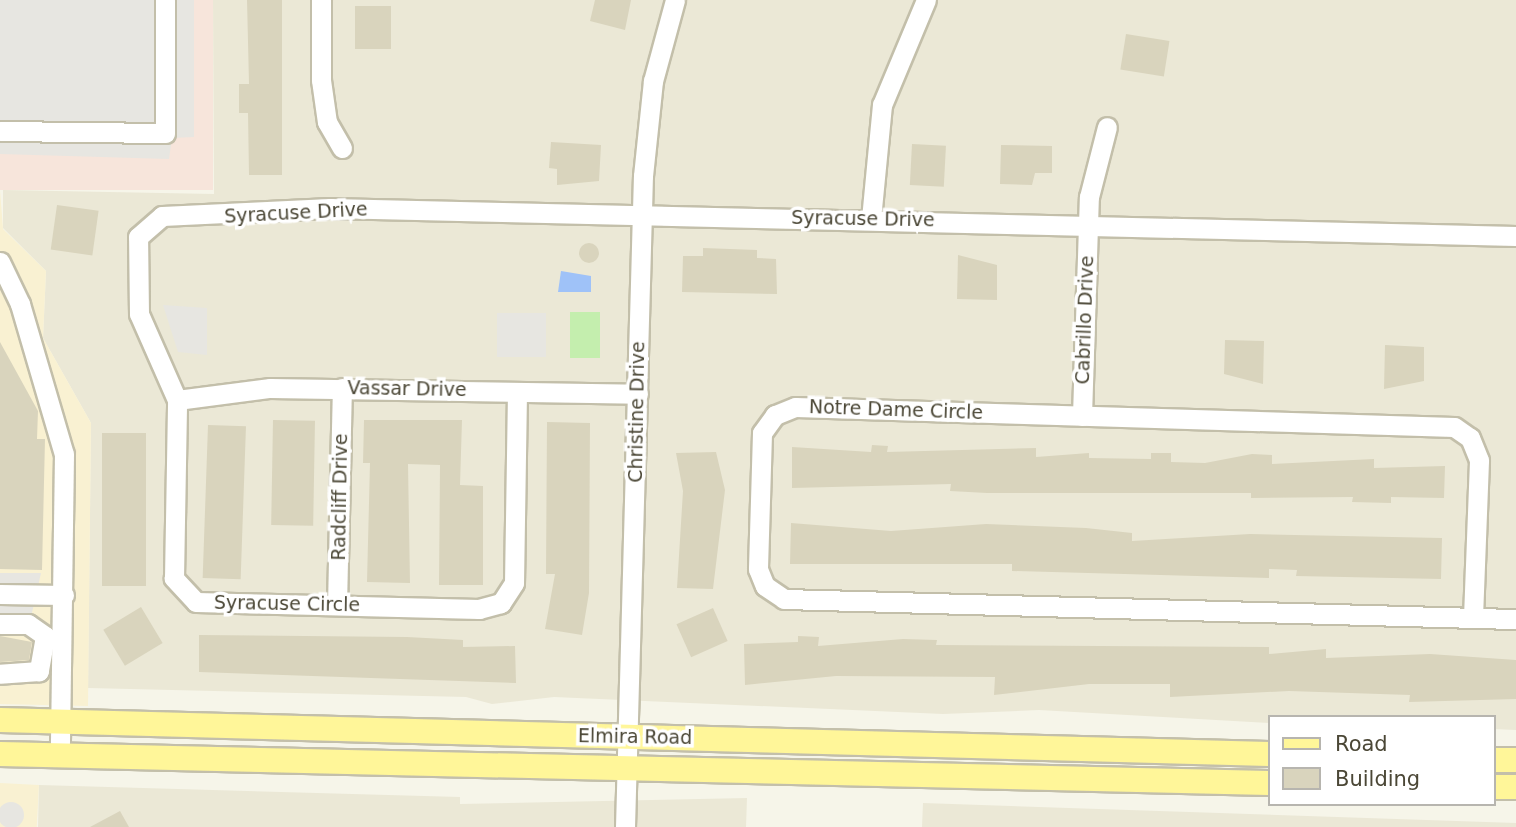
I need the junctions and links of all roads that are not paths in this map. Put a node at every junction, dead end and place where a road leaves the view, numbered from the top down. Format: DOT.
graph roads {
  1 [pos="165,0"];
  2 [pos="321,0"];
  3 [pos="675,0"];
  4 [pos="926,0"];
  5 [pos="1107,127"];
  6 [pos="0,131"];
  7 [pos="342,148"];
  8 [pos="642,213"];
  9 [pos="210,217"];
  10 [pos="871,219"];
  11 [pos="1088,225"];
  12 [pos="1516,236"];
  13 [pos="0,262"];
  14 [pos="342,388"];
  15 [pos="517,392"];
  16 [pos="638,394"];
  17 [pos="177,400"];
  18 [pos="1082,416"];
  19 [pos="0,594"];
  20 [pos="64,595"];
  21 [pos="337,605"];
  22 [pos="1473,617"];
  23 [pos="1516,618"];
  24 [pos="0,624"];
  25 [pos="0,674"];
  26 [pos="0,720"];
  27 [pos="61,722"];
  28 [pos="631,738"];
  29 [pos="0,740"];
  30 [pos="831,741"];
  31 [pos="0,754"];
  32 [pos="1268,754"];
  33 [pos="60,756"];
  34 [pos="1495,760"];
  35 [pos="1516,760"];
  36 [pos="434,765"];
  37 [pos="629,769"];
  38 [pos="1268,783"];
  39 [pos="1495,787"];
  40 [pos="1516,787"];
  41 [pos="625,827"];
  1 -- 6 [label="street"];
  2 -- 7 [label="street"];
  3 -- 8 [label="street, Christine Drive"];
  4 -- 10 [label="street"];
  5 -- 11 [label="street, Cabrillo Drive"];
  8 -- 9 [label="street, Syracuse Drive"];
  8 -- 10 [label="street, Syracuse Drive"];
  8 -- 16 [label="street, Christine Drive"];
  9 -- 17 [label="street, Syracuse Circle"];
  10 -- 11 [label="street, Syracuse Drive"];
  11 -- 12 [label="street, Syracuse Drive"];
  11 -- 18 [label="street, Cabrillo Drive"];
  13 -- 20 [label="street"];
  14 -- 15 [label="street, Vassar Drive"];
  14 -- 17 [label="street, Vassar Drive"];
  14 -- 21 [label="street, Radcliff Drive"];
  15 -- 16 [label="street, Vassar Drive"];
  15 -- 21 [label="street, Syracuse Circle"];
  16 -- 28 [label="street, Christine Drive"];
  17 -- 21 [label="street, Syracuse Circle"];
  18 -- 22 [label="street, Notre Dame Circle"];
  18 -- 22 [label="street, Notre Dame Circle"];
  19 -- 20 [label="street"];
  20 -- 27 [label="street"];
  22 -- 23 [label="street, Notre Dame Circle"];
  24 -- 25 [label="street"];
  26 -- 27 [label="main road, Elmira Road"];
  27 -- 28 [label="main road, Elmira Road"];
  27 -- 29 [label="main road"];
  27 -- 33 [label="street"];
  28 -- 30 [label="main road, Elmira Road"];
  28 -- 36 [label="main road"];
  28 -- 37 [label="street, Christine Drive"];
  30 -- 32 [label="main road, Elmira Road"];
  30 -- 37 [label="main road"];
  31 -- 33 [label="main road, Elmira Road"];
  33 -- 36 [label="main road, Elmira Road"];
  34 -- 35 [label="main road"];
  36 -- 37 [label="main road, Elmira Road"];
  37 -- 38 [label="main road, Elmira Road"];
  37 -- 41 [label="street, Christine Drive"];
  39 -- 40 [label="main road"];
}
